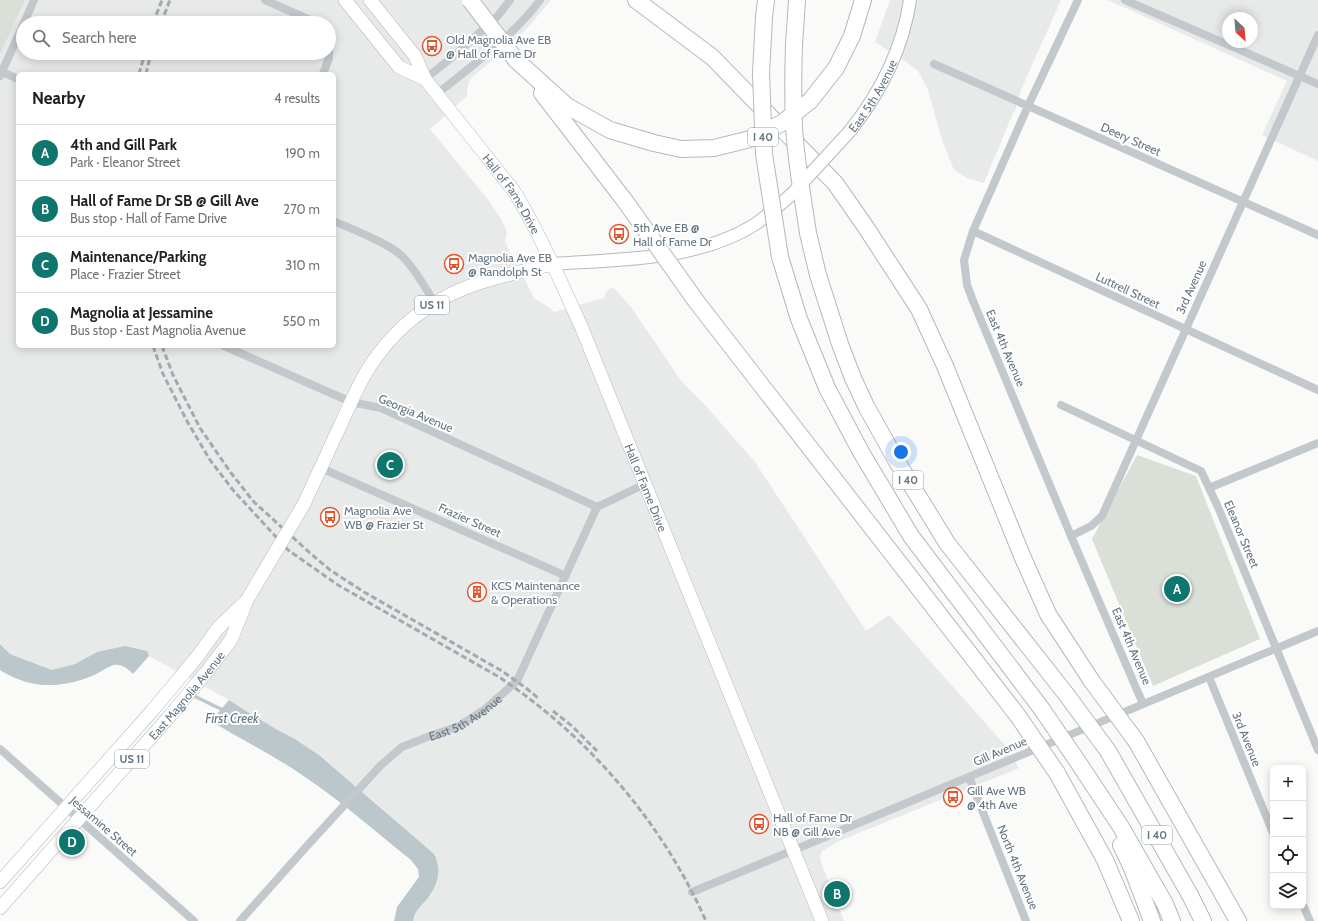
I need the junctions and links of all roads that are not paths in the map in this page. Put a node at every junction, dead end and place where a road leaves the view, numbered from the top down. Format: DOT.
graph roads {
  1 [pos="34,0"];
  2 [pos="265,0"];
  3 [pos="345,0"];
  4 [pos="370,0"];
  5 [pos="470,0"];
  6 [pos="510,0"];
  7 [pos="540,0"];
  8 [pos="636,0"];
  9 [pos="766,0"];
  10 [pos="797,0"];
  11 [pos="863,0"];
  12 [pos="910,0"];
  13 [pos="1078,0"];
  14 [pos="1125,0"];
  15 [pos="27,16"];
  16 [pos="301,16"];
  17 [pos="1318,35"];
  18 [pos="16,41"];
  19 [pos="328,60"];
  20 [pos="516,60"];
  21 [pos="934,64"];
  22 [pos="324,72"];
  23 [pos="1,73"];
  24 [pos="1300,76"];
  25 [pos="16,78"];
  26 [pos="425,79"];
  27 [pos="1318,84"];
  28 [pos="437,94"];
  29 [pos="1028,106"];
  30 [pos="1243,202"];
  31 [pos="336,223"];
  32 [pos="973,231"];
  33 [pos="1318,235"];
  34 [pos="553,264"];
  35 [pos="435,303"];
  36 [pos="1185,329"];
  37 [pos="229,348"];
  38 [pos="1318,390"];
  39 [pos="351,402"];
  40 [pos="1061,405"];
  41 [pos="1135,439"];
  42 [pos="1318,443"];
  43 [pos="321,468"];
  44 [pos="645,484"];
  45 [pos="1209,488"];
  46 [pos="597,507"];
  47 [pos="1071,536"];
  48 [pos="566,576"];
  49 [pos="247,600"];
  50 [pos="1318,631"];
  51 [pos="1277,648"];
  52 [pos="1209,677"];
  53 [pos="1143,704"];
  54 [pos="0,749"];
  55 [pos="1318,750"];
  56 [pos="969,777"];
  57 [pos="1096,791"];
  58 [pos="66,808"];
  59 [pos="79,820"];
  60 [pos="1270,826"];
  61 [pos="794,850"];
  62 [pos="0,882"];
  63 [pos="692,892"];
  64 [pos="0,908"];
  65 [pos="1305,909"];
  66 [pos="194,921"];
  67 [pos="240,921"];
  68 [pos="822,921"];
  69 [pos="1026,921"];
  70 [pos="1131,921"];
  71 [pos="1152,921"];
  72 [pos="1172,921"];
  73 [pos="1202,921"];
  74 [pos="1238,921"];
  75 [pos="1310,921"];
  1 -- 15 [label="street"];
  2 -- 16 [label="street"];
  3 -- 26 [label="main road, Hall of Fame Drive"];
  4 -- 26 [label="main road, Hall of Fame Drive"];
  5 -- 20 [label="highway, bridge"];
  6 -- 26 [label="street"];
  7 -- 28 [label="street"];
  8 -- 74 [label="highway, bridge"];
  9 -- 57 [label="highway, I 40, bridge"];
  10 -- 73 [label="highway, I 40, bridge"];
  11 -- 20 [label="highway, bridge"];
  12 -- 34 [label="main road, East 5th Avenue, bridge"];
  13 -- 29 [label="street, East 4th Avenue"];
  14 -- 24 [label="street"];
  17 -- 24 [label="street, 3rd Avenue"];
  18 -- 23 [label="street"];
  19 -- 22 [label="street"];
  20 -- 70 [label="highway, bridge"];
  21 -- 29 [label="street, Deery Street"];
  23 -- 25 [label="street"];
  24 -- 27 [label="street"];
  24 -- 30 [label="street, 3rd Avenue"];
  26 -- 28 [label="main road, Hall of Fame Drive"];
  28 -- 34 [label="main road, Hall of Fame Drive"];
  29 -- 30 [label="street, Deery Street"];
  29 -- 32 [label="street, East 4th Avenue"];
  30 -- 33 [label="street, Deery Street"];
  30 -- 36 [label="street, 3rd Avenue"];
  31 -- 35 [label="street"];
  32 -- 36 [label="street, Luttrell Street"];
  32 -- 47 [label="street, East 4th Avenue"];
  34 -- 35 [label="main road, US 11"];
  34 -- 44 [label="main road, Hall of Fame Drive"];
  35 -- 39 [label="main road, US 11"];
  36 -- 38 [label="street, Luttrell Street"];
  36 -- 41 [label="street, 3rd Avenue"];
  37 -- 39 [label="street, Georgia Avenue"];
  39 -- 43 [label="main road, East Magnolia Avenue / US 11"];
  39 -- 46 [label="street, Georgia Avenue"];
  40 -- 41 [label="street, Eleanor Street"];
  41 -- 45 [label="street, Eleanor Street"];
  41 -- 47 [label="street, 3rd Avenue"];
  42 -- 45 [label="street"];
  43 -- 48 [label="street, Frazier Street"];
  43 -- 49 [label="main road, East Magnolia Avenue / US 11, bridge"];
  44 -- 46 [label="street"];
  44 -- 61 [label="main road, Hall of Fame Drive"];
  45 -- 51 [label="street, Eleanor Street"];
  46 -- 48 [label="street, East 5th Avenue"];
  47 -- 53 [label="street, East 4th Avenue"];
  48 -- 67 [label="street, East 5th Avenue"];
  49 -- 58 [label="main road, East Magnolia Avenue"];
  49 -- 59 [label="main road, East Magnolia Avenue / US 11"];
  50 -- 51 [label="street, Gill Avenue"];
  51 -- 52 [label="street, Gill Avenue"];
  51 -- 55 [label="street, Eleanor Street"];
  52 -- 53 [label="street, Gill Avenue"];
  52 -- 60 [label="street, 3rd Avenue"];
  53 -- 56 [label="street, Gill Avenue"];
  54 -- 58 [label="street, Jessamine Street"];
  56 -- 61 [label="street, Gill Avenue"];
  56 -- 69 [label="street, North 4th Avenue"];
  57 -- 71 [label="highway"];
  57 -- 72 [label="highway, I 40"];
  58 -- 59 [label="street, Jessamine Street"];
  58 -- 62 [label="main road, East Magnolia Avenue"];
  59 -- 64 [label="main road, East Magnolia Avenue / US 11"];
  59 -- 66 [label="street, Jessamine Street"];
  61 -- 63 [label="street, Gill Avenue"];
  61 -- 68 [label="main road, Hall of Fame Drive"];
  65 -- 75 [label="street"];
}
